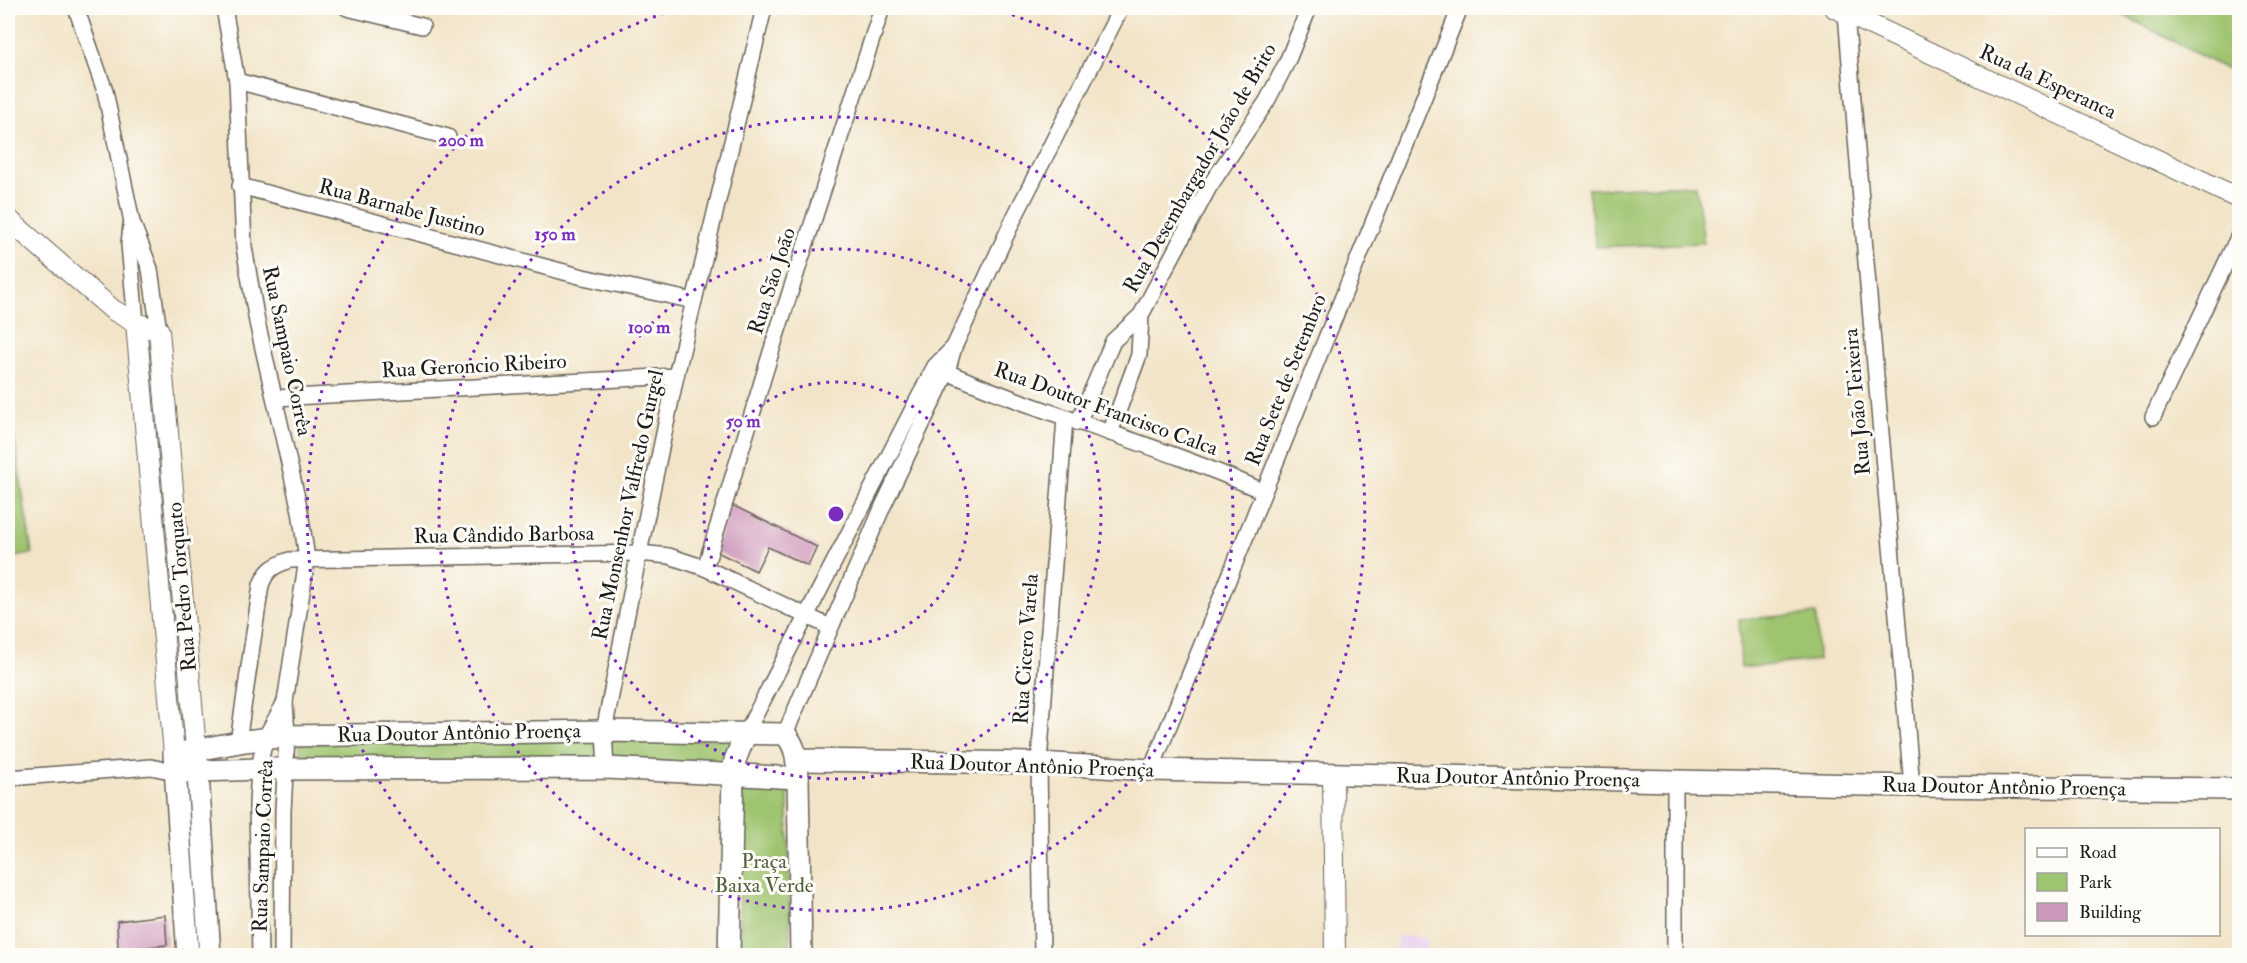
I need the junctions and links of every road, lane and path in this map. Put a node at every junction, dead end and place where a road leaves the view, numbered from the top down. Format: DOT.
graph roads {
  1 [pos="76,8"];
  2 [pos="224,8"];
  3 [pos="347,8"];
  4 [pos="764,8"];
  5 [pos="882,8"];
  6 [pos="1121,8"];
  7 [pos="1309,8"];
  8 [pos="1460,8"];
  9 [pos="1841,10"];
  10 [pos="422,27"];
  11 [pos="237,81"];
  12 [pos="448,136"];
  13 [pos="240,186"];
  14 [pos="2240,199"];
  15 [pos="8,219"];
  16 [pos="132,222"];
  17 [pos="2240,233"];
  18 [pos="694,301"];
  19 [pos="1141,315"];
  20 [pos="136,323"];
  21 [pos="159,331"];
  22 [pos="941,369"];
  23 [pos="676,376"];
  24 [pos="275,398"];
  25 [pos="2153,417"];
  26 [pos="1071,421"];
  27 [pos="1110,433"];
  28 [pos="1262,491"];
  29 [pos="867,498"];
  30 [pos="883,506"];
  31 [pos="639,553"];
  32 [pos="308,559"];
  33 [pos="705,568"];
  34 [pos="806,616"];
  35 [pos="830,627"];
  36 [pos="285,702"];
  37 [pos="604,731"];
  38 [pos="746,733"];
  39 [pos="785,734"];
  40 [pos="287,736"];
  41 [pos="265,738"];
  42 [pos="238,742"];
  43 [pos="196,749"];
  44 [pos="174,763"];
  45 [pos="1039,763"];
  46 [pos="606,768"];
  47 [pos="260,769"];
  48 [pos="798,769"];
  49 [pos="197,770"];
  50 [pos="286,770"];
  51 [pos="1151,770"];
  52 [pos="733,774"];
  53 [pos="1333,774"];
  54 [pos="8,778"];
  55 [pos="1675,781"];
  56 [pos="1912,786"];
  57 [pos="2240,789"];
  58 [pos="205,880"];
  59 [pos="183,882"];
  60 [pos="188,956"];
  61 [pos="210,956"];
  62 [pos="260,956"];
  63 [pos="282,956"];
  64 [pos="729,956"];
  65 [pos="801,956"];
  66 [pos="1041,956"];
  67 [pos="1335,956"];
  68 [pos="1675,956"];
  1 -- 16 [label="street, Rua Pedro Torquato"];
  2 -- 11 [label="street, Rua Sampaio Corrêa"];
  3 -- 10 [label="street"];
  4 -- 18 [label="street, Rua Monsenhor Valfredo Gurgel"];
  5 -- 33 [label="street, Rua São João"];
  6 -- 22 [label="street"];
  7 -- 19 [label="street, Rua Desembargador João de Brito"];
  8 -- 28 [label="street, Rua Sete de Setembro"];
  9 -- 14 [label="street, Rua da Esperanca"];
  9 -- 56 [label="street, Rua João Teixeira"];
  11 -- 12 [label="street"];
  11 -- 13 [label="street, Rua Sampaio Corrêa"];
  13 -- 18 [label="street, Rua Barnabe Justino"];
  13 -- 24 [label="street, Rua Sampaio Corrêa"];
  15 -- 20 [label="street"];
  16 -- 20 [label="street, Rua Pedro Torquato"];
  16 -- 21 [label="street, Rua Pedro Torquato"];
  17 -- 25 [label="street"];
  18 -- 23 [label="street, Rua Monsenhor Valfredo Gurgel"];
  19 -- 26 [label="street, Rua Desembargador João de Brito"];
  19 -- 27 [label="street, Rua Desembargador João de Brito"];
  20 -- 21 [label="street"];
  20 -- 44 [label="street, Rua Pedro Torquato"];
  21 -- 43 [label="street, Rua Pedro Torquato"];
  22 -- 26 [label="street, Rua Doutor Francisco Calca"];
  22 -- 29 [label="street"];
  22 -- 30 [label="street"];
  23 -- 24 [label="street, Rua Geroncio Ribeiro"];
  23 -- 31 [label="street, Rua Monsenhor Valfredo Gurgel"];
  24 -- 32 [label="street, Rua Sampaio Corrêa"];
  26 -- 27 [label="street, Rua Doutor Francisco Calca"];
  26 -- 45 [label="street, Rua Cicero Varela"];
  27 -- 28 [label="street, Rua Doutor Francisco Calca"];
  28 -- 51 [label="street, Rua Sete de Setembro"];
  29 -- 30 [label="street"];
  29 -- 34 [label="street"];
  30 -- 35 [label="street"];
  31 -- 32 [label="street, Rua Cândido Barbosa"];
  31 -- 33 [label="street, Rua Cândido Barbosa"];
  31 -- 37 [label="street, Rua Monsenhor Valfredo Gurgel"];
  32 -- 36 [label="street, Rua Sampaio Corrêa"];
  32 -- 42 [label="street, Rua Cândido Barbosa"];
  33 -- 34 [label="street, Rua Cândido Barbosa"];
  34 -- 35 [label="street, Rua Cândido Barbosa"];
  34 -- 38 [label="street"];
  35 -- 39 [label="street"];
  36 -- 40 [label="street, Rua Sampaio Corrêa"];
  36 -- 41 [label="street, Rua Sampaio Corrêa"];
  37 -- 38 [label="main road, Rua Doutor Antônio Proença"];
  37 -- 40 [label="main road, Rua Doutor Antônio Proença"];
  37 -- 46 [label="street, Rua Monsenhor Valfredo Gurgel"];
  38 -- 39 [label="main road"];
  38 -- 52 [label="main road"];
  39 -- 48 [label="main road"];
  40 -- 41 [label="main road, Rua Doutor Antônio Proença"];
  40 -- 50 [label="street, Rua Sampaio Corrêa"];
  41 -- 42 [label="main road, Rua Doutor Antônio Proença"];
  41 -- 47 [label="street, Rua Sampaio Corrêa"];
  42 -- 43 [label="main road, Rua Doutor Antônio Proença"];
  43 -- 44 [label="main road, Rua Doutor Antônio Proença"];
  43 -- 49 [label="main road, Rua Pedro Torquato"];
  44 -- 49 [label="main road, Rua Doutor Antônio Proença"];
  44 -- 54 [label="street"];
  44 -- 59 [label="main road, Rua Pedro Torquato"];
  45 -- 48 [label="main road, Rua Doutor Antônio Proença"];
  45 -- 51 [label="main road, Rua Doutor Antônio Proença"];
  45 -- 66 [label="street, Rua Cicero Varela"];
  46 -- 50 [label="main road, Rua Doutor Antônio Proença"];
  46 -- 52 [label="main road, Rua Doutor Antônio Proença"];
  47 -- 49 [label="main road, Rua Doutor Antônio Proença"];
  47 -- 50 [label="main road, Rua Doutor Antônio Proença"];
  47 -- 62 [label="street, Rua Sampaio Corrêa"];
  48 -- 52 [label="main road"];
  48 -- 65 [label="main road"];
  49 -- 58 [label="main road, Rua Pedro Torquato"];
  50 -- 63 [label="street, Rua Sampaio Corrêa"];
  51 -- 53 [label="main road, Rua Doutor Antônio Proença"];
  52 -- 64 [label="main road"];
  53 -- 55 [label="main road, Rua Doutor Antônio Proença"];
  53 -- 67 [label="street"];
  55 -- 56 [label="main road, Rua Doutor Antônio Proença"];
  55 -- 68 [label="street"];
  56 -- 57 [label="main road, Rua Doutor Antônio Proença"];
  58 -- 59 [label="main road"];
  58 -- 61 [label="main road, Rua Pedro Torquato"];
  59 -- 60 [label="main road, Rua Pedro Torquato"];
}
